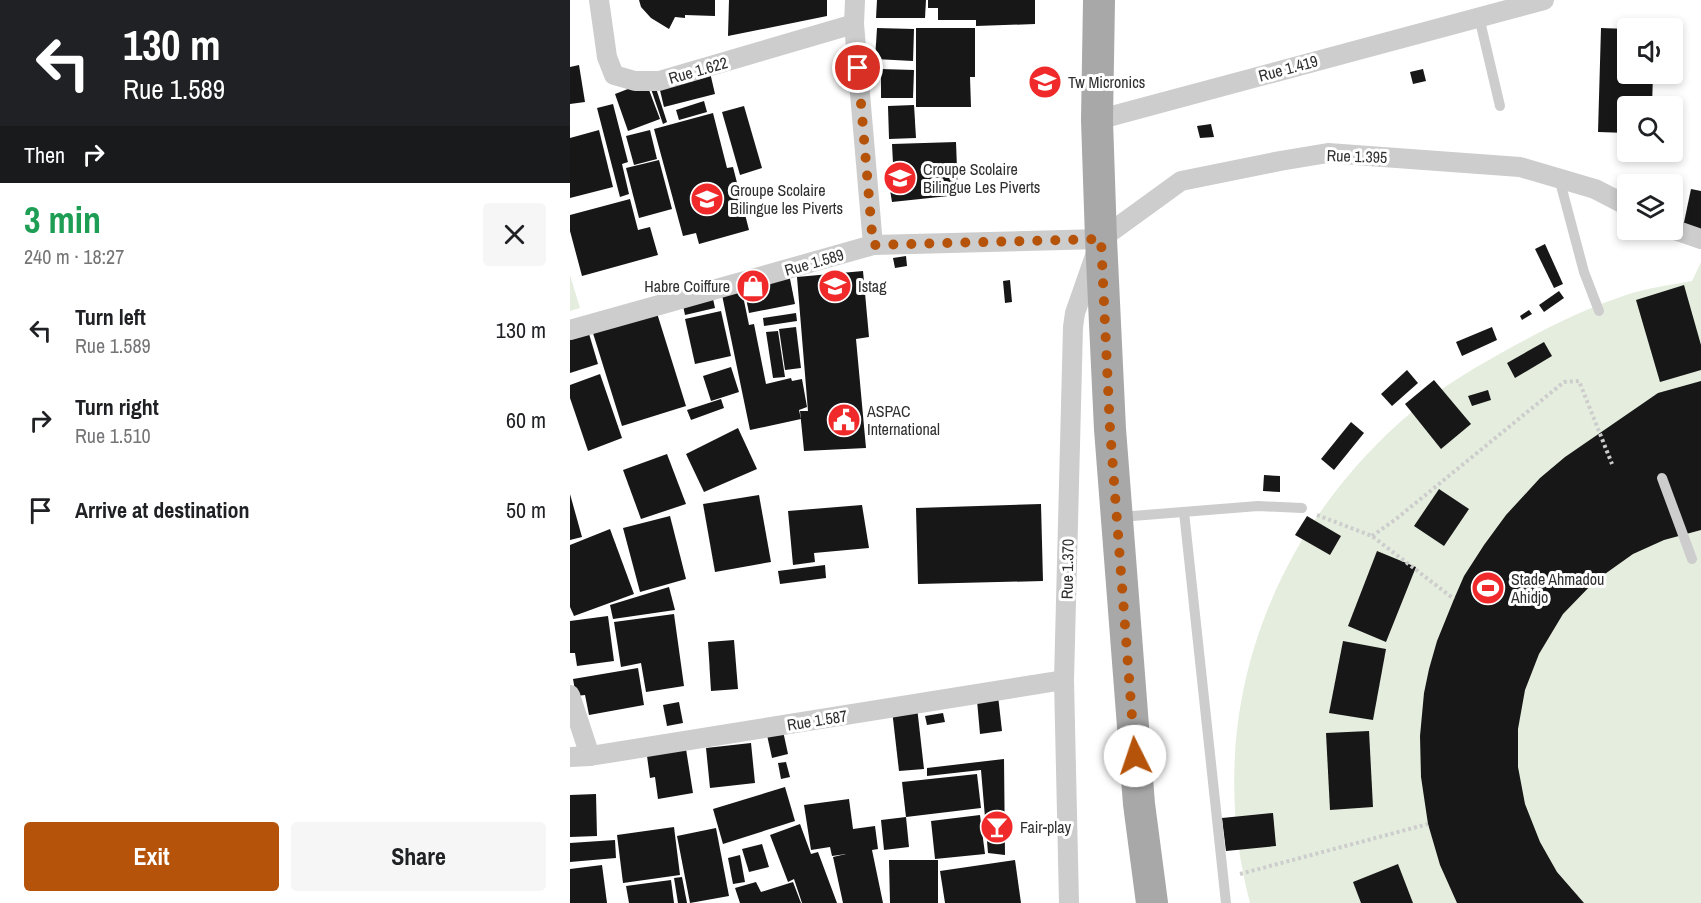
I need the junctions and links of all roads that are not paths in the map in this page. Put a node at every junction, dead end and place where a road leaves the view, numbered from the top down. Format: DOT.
graph roads {
  1 [pos="599,0"];
  2 [pos="855,0"];
  3 [pos="1099,0"];
  4 [pos="1544,0"];
  5 [pos="1479,17"];
  6 [pos="854,24"];
  7 [pos="1500,106"];
  8 [pos="1097,120"];
  9 [pos="1560,178"];
  10 [pos="1617,200"];
  11 [pos="1683,232"];
  12 [pos="1701,238"];
  13 [pos="1101,239"];
  14 [pos="873,245"];
  15 [pos="1599,311"];
  16 [pos="570,330"];
  17 [pos="1662,478"];
  18 [pos="1302,508"];
  19 [pos="1184,512"];
  20 [pos="1117,517"];
  21 [pos="1692,560"];
  22 [pos="1064,681"];
  23 [pos="570,695"];
  24 [pos="580,756"];
  25 [pos="1070,903"];
  26 [pos="1152,903"];
  27 [pos="1226,903"];
  1 -- 6 [label="street, Rue 1.622"];
  2 -- 6 [label="street"];
  3 -- 8 [label="main road"];
  4 -- 5 [label="street, Rue 1.419"];
  5 -- 7 [label="lane"];
  5 -- 8 [label="street, Rue 1.419"];
  6 -- 14 [label="street"];
  8 -- 13 [label="main road"];
  9 -- 10 [label="street, Rue 1.395"];
  9 -- 13 [label="street, Rue 1.395"];
  9 -- 15 [label="lane"];
  11 -- 12 [label="street"];
  13 -- 14 [label="street, Rue 1.589"];
  13 -- 20 [label="main road"];
  13 -- 22 [label="street, Rue 1.370"];
  14 -- 16 [label="street, Rue 1.589"];
  17 -- 21 [label="lane"];
  18 -- 19 [label="lane"];
  19 -- 20 [label="lane"];
  19 -- 27 [label="lane"];
  20 -- 26 [label="main road"];
  22 -- 24 [label="street, Rue 1.587"];
  22 -- 25 [label="street, Rue 1.370"];
  23 -- 24 [label="street"];
}
